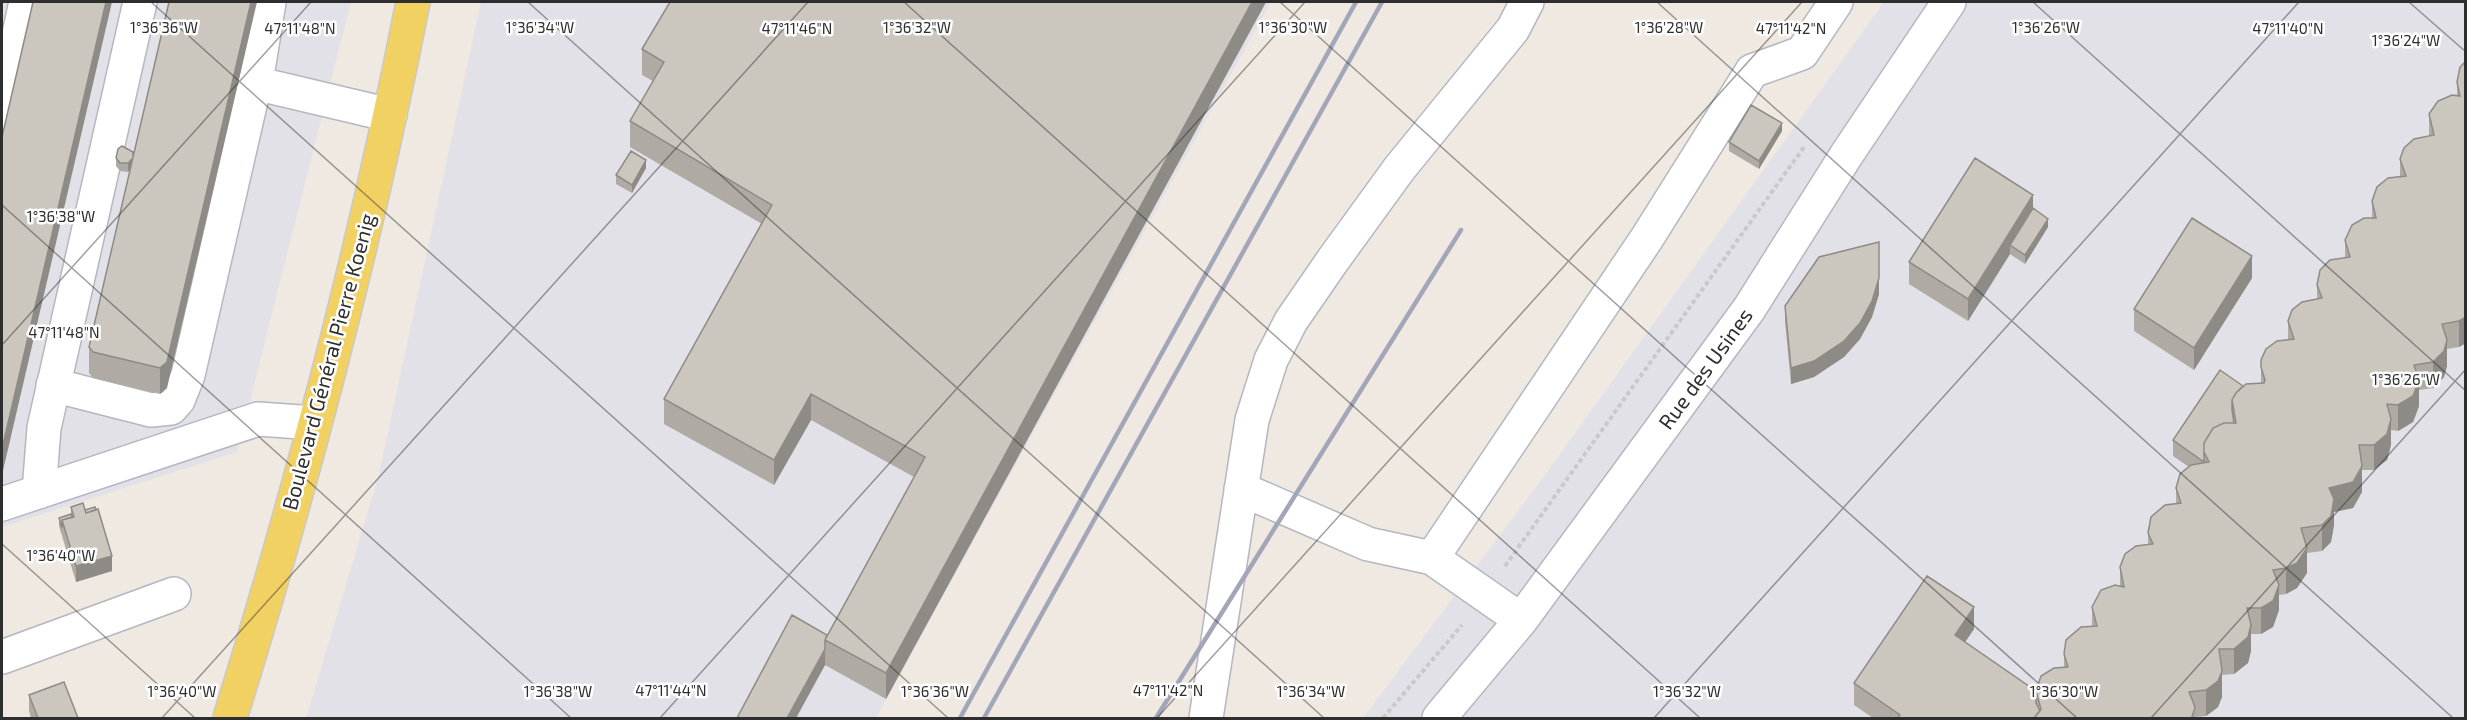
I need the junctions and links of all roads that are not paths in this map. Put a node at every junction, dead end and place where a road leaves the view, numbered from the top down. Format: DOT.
graph roads {
  1 [pos="26,2"];
  2 [pos="140,2"];
  3 [pos="269,2"];
  4 [pos="413,2"];
  5 [pos="1527,2"];
  6 [pos="1836,2"];
  7 [pos="1949,2"];
  8 [pos="255,83"];
  9 [pos="2,112"];
  10 [pos="390,116"];
  11 [pos="53,385"];
  12 [pos="315,423"];
  13 [pos="1241,489"];
  14 [pos="39,492"];
  15 [pos="2,504"];
  16 [pos="1432,558"];
  17 [pos="174,594"];
  18 [pos="1521,620"];
  19 [pos="2,657"];
  20 [pos="230,718"];
  21 [pos="1206,718"];
  22 [pos="1439,718"];
  1 -- 9 [label="street"];
  2 -- 11 [label="street"];
  3 -- 8 [label="street"];
  4 -- 10 [label="main road, Boulevard Général Pierre Koenig"];
  5 -- 13 [label="street"];
  6 -- 16 [label="street"];
  7 -- 18 [label="street, Rue des Usines"];
  8 -- 10 [label="street"];
  8 -- 11 [label="street"];
  10 -- 12 [label="main road, Boulevard Général Pierre Koenig"];
  11 -- 14 [label="street"];
  12 -- 14 [label="street"];
  12 -- 20 [label="main road, Boulevard Général Pierre Koenig"];
  13 -- 16 [label="street"];
  13 -- 21 [label="street"];
  14 -- 15 [label="street"];
  16 -- 18 [label="street"];
  17 -- 19 [label="street"];
  18 -- 22 [label="street, Rue des Usines"];
}
